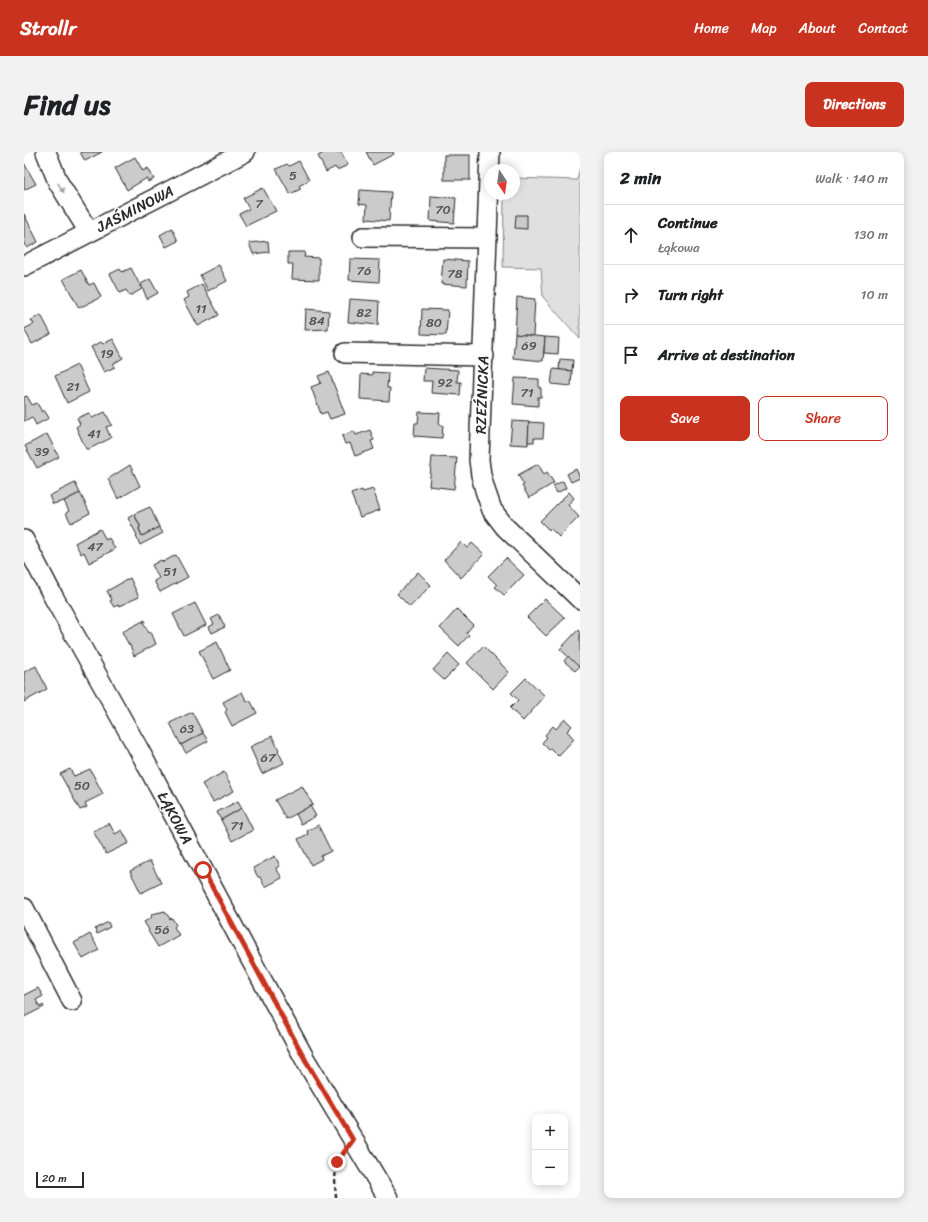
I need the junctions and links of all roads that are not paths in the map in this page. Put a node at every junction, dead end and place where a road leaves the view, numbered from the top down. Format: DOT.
graph roads {
  1 [pos="46,152"];
  2 [pos="245,152"];
  3 [pos="490,152"];
  4 [pos="90,232"];
  5 [pos="363,237"];
  6 [pos="487,238"];
  7 [pos="24,266"];
  8 [pos="345,353"];
  9 [pos="484,356"];
  10 [pos="24,540"];
  11 [pos="580,599"];
  12 [pos="24,908"];
  13 [pos="29,929"];
  14 [pos="72,1001"];
  15 [pos="388,1198"];
  1 -- 4 [label="street, one-way"];
  2 -- 4 [label="street, JAŚMINOWA"];
  3 -- 6 [label="street, RZEŹNICKA"];
  4 -- 7 [label="street, JAŚMINOWA"];
  5 -- 6 [label="street"];
  6 -- 9 [label="street, RZEŹNICKA"];
  8 -- 9 [label="street"];
  9 -- 11 [label="street, RZEŹNICKA"];
  10 -- 15 [label="street, ŁĄKOWA"];
  12 -- 13 [label="street"];
  13 -- 14 [label="street"];
}
